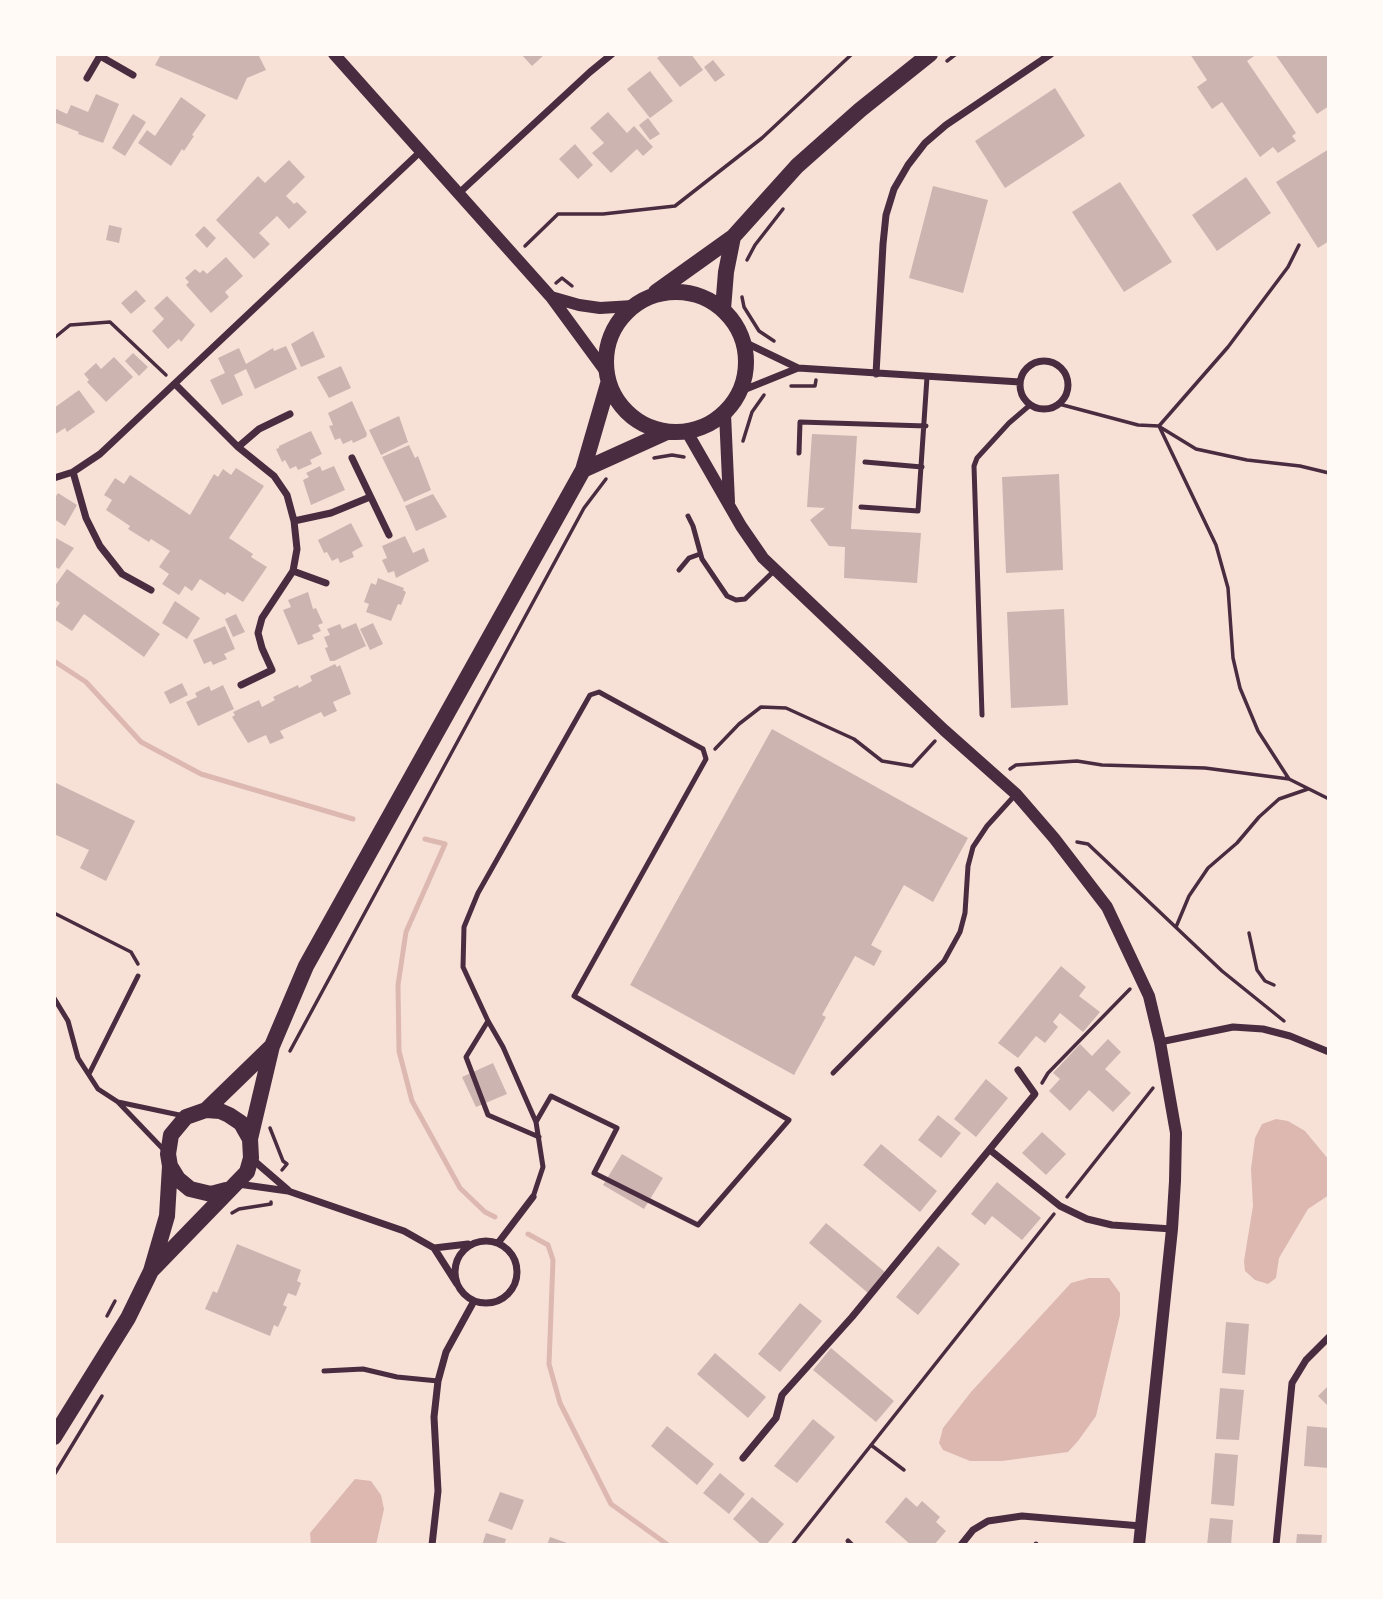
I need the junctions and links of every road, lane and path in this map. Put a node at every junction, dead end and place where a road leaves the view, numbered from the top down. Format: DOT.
graph roads {
  1 [pos="334,54"];
  2 [pos="612,54"];
  3 [pos="852,54"];
  4 [pos="956,54"];
  5 [pos="1051,54"];
  6 [pos="100,55"];
  7 [pos="934,60"];
  8 [pos="132,75"];
  9 [pos="87,78"];
  10 [pos="420,152"];
  11 [pos="458,194"];
  12 [pos="788,203"];
  13 [pos="733,237"];
  14 [pos="1299,245"];
  15 [pos="514,256"];
  16 [pos="743,267"];
  17 [pos="562,278"];
  18 [pos="740,289"];
  19 [pos="579,292"];
  20 [pos="651,296"];
  21 [pos="551,297"];
  22 [pos="633,306"];
  23 [pos="723,309"];
  24 [pos="54,338"];
  25 [pos="744,342"];
  26 [pos="778,344"];
  27 [pos="798,368"];
  28 [pos="816,370"];
  29 [pos="876,374"];
  30 [pos="927,377"];
  31 [pos="607,378"];
  32 [pos="1020,382"];
  33 [pos="175,384"];
  34 [pos="787,386"];
  35 [pos="741,391"];
  36 [pos="765,394"];
  37 [pos="1059,404"];
  38 [pos="1030,405"];
  39 [pos="290,414"];
  40 [pos="725,414"];
  41 [pos="926,426"];
  42 [pos="1159,426"];
  43 [pos="667,432"];
  44 [pos="687,432"];
  45 [pos="238,447"];
  46 [pos="799,453"];
  47 [pos="727,456"];
  48 [pos="352,458"];
  49 [pos="645,459"];
  50 [pos="865,462"];
  51 [pos="705,464"];
  52 [pos="922,467"];
  53 [pos="583,470"];
  54 [pos="73,472"];
  55 [pos="1329,473"];
  56 [pos="54,478"];
  57 [pos="607,478"];
  58 [pos="370,497"];
  59 [pos="729,506"];
  60 [pos="861,507"];
  61 [pos="688,516"];
  62 [pos="294,521"];
  63 [pos="389,535"];
  64 [pos="700,554"];
  65 [pos="679,570"];
  66 [pos="775,570"];
  67 [pos="293,571"];
  68 [pos="326,583"];
  69 [pos="151,590"];
  70 [pos="241,685"];
  71 [pos="982,715"];
  72 [pos="944,730"];
  73 [pos="706,759"];
  74 [pos="998,778"];
  75 [pos="1289,779"];
  76 [pos="1308,789"];
  77 [pos="1016,794"];
  78 [pos="1329,799"];
  79 [pos="1054,838"];
  80 [pos="54,913"];
  81 [pos="1176,927"];
  82 [pos="1249,933"];
  83 [pos="138,976"];
  84 [pos="1274,985"];
  85 [pos="54,998"];
  86 [pos="1119,1002"];
  87 [pos="488,1021"];
  88 [pos="1287,1023"];
  89 [pos="1160,1042"];
  90 [pos="272,1046"];
  91 [pos="1329,1052"];
  92 [pos="289,1053"];
  93 [pos="1018,1070"];
  94 [pos="1166,1072"];
  95 [pos="833,1073"];
  96 [pos="89,1074"];
  97 [pos="1035,1094"];
  98 [pos="118,1102"];
  99 [pos="206,1110"];
  100 [pos="186,1117"];
  101 [pos="269,1118"];
  102 [pos="536,1122"];
  103 [pos="539,1138"];
  104 [pos="250,1139"];
  105 [pos="990,1150"];
  106 [pos="251,1158"];
  107 [pos="169,1160"];
  108 [pos="275,1178"];
  109 [pos="232,1187"];
  110 [pos="271,1188"];
  111 [pos="288,1191"];
  112 [pos="533,1197"];
  113 [pos="1060,1206"];
  114 [pos="225,1217"];
  115 [pos="1172,1229"];
  116 [pos="474,1243"];
  117 [pos="498,1243"];
  118 [pos="434,1248"];
  119 [pos="151,1271"];
  120 [pos="457,1284"];
  121 [pos="116,1301"];
  122 [pos="474,1301"];
  123 [pos="102,1325"];
  124 [pos="1329,1337"];
  125 [pos="324,1371"];
  126 [pos="438,1381"];
  127 [pos="107,1386"];
  128 [pos="54,1437"];
  129 [pos="871,1445"];
  130 [pos="743,1458"];
  131 [pos="904,1470"];
  132 [pos="54,1475"];
  133 [pos="1141,1526"];
  134 [pos="432,1545"];
  135 [pos="792,1545"];
  136 [pos="961,1545"];
  137 [pos="1139,1545"];
  138 [pos="1276,1545"];
  1 -- 10 [label="street"];
  2 -- 11 [label="street"];
  3 -- 15 [label="path"];
  4 -- 7 [label="path"];
  5 -- 29 [label="street"];
  6 -- 8 [label="street"];
  6 -- 9 [label="street"];
  7 -- 13 [label="main road"];
  10 -- 11 [label="street"];
  10 -- 33 [label="street"];
  11 -- 15 [label="street"];
  12 -- 16 [label="path"];
  13 -- 20 [label="main road"];
  13 -- 23 [label="main road"];
  14 -- 42 [label="path"];
  15 -- 21 [label="street"];
  17 -- 19 [label="path"];
  18 -- 26 [label="path"];
  20 -- 22 [label="main road"];
  20 -- 23 [label="main road"];
  21 -- 22 [label="street"];
  21 -- 31 [label="street"];
  22 -- 31 [label="main road"];
  23 -- 25 [label="main road"];
  24 -- 33 [label="path"];
  25 -- 27 [label="street"];
  25 -- 35 [label="main road"];
  27 -- 28 [label="street"];
  27 -- 35 [label="street"];
  28 -- 29 [label="street"];
  28 -- 34 [label="path"];
  29 -- 30 [label="street"];
  30 -- 32 [label="street"];
  30 -- 41 [label="lane"];
  31 -- 43 [label="main road"];
  31 -- 53 [label="main road"];
  32 -- 37 [label="street"];
  32 -- 38 [label="street"];
  33 -- 45 [label="street"];
  33 -- 54 [label="street"];
  35 -- 40 [label="main road"];
  36 -- 47 [label="path"];
  37 -- 38 [label="street"];
  37 -- 42 [label="path"];
  38 -- 71 [label="lane"];
  39 -- 45 [label="street"];
  40 -- 44 [label="main road"];
  40 -- 47 [label="street"];
  41 -- 46 [label="lane"];
  41 -- 52 [label="lane"];
  42 -- 55 [label="path"];
  42 -- 75 [label="path"];
  43 -- 44 [label="main road"];
  43 -- 53 [label="main road"];
  44 -- 51 [label="street"];
  45 -- 62 [label="street"];
  47 -- 59 [label="street"];
  48 -- 58 [label="street"];
  49 -- 51 [label="path"];
  50 -- 52 [label="lane"];
  51 -- 59 [label="street"];
  52 -- 60 [label="lane"];
  53 -- 90 [label="main road"];
  54 -- 56 [label="street"];
  54 -- 69 [label="street"];
  57 -- 92 [label="path"];
  58 -- 62 [label="street"];
  58 -- 63 [label="street"];
  59 -- 66 [label="street"];
  61 -- 64 [label="lane"];
  62 -- 67 [label="street"];
  64 -- 65 [label="lane"];
  64 -- 66 [label="lane"];
  66 -- 72 [label="street"];
  67 -- 68 [label="street"];
  67 -- 70 [label="street"];
  72 -- 73 [label="path"];
  72 -- 74 [label="street"];
  73 -- 87 [label="lane"];
  73 -- 102 [label="lane"];
  74 -- 75 [label="path"];
  74 -- 77 [label="street"];
  75 -- 76 [label="path"];
  76 -- 78 [label="path"];
  76 -- 81 [label="path"];
  77 -- 79 [label="street"];
  77 -- 95 [label="lane"];
  79 -- 81 [label="path"];
  79 -- 89 [label="street"];
  80 -- 83 [label="path"];
  81 -- 88 [label="path"];
  82 -- 84 [label="path"];
  83 -- 96 [label="lane"];
  85 -- 96 [label="lane"];
  86 -- 97 [label="path"];
  87 -- 102 [label="lane"];
  87 -- 103 [label="lane"];
  89 -- 91 [label="street"];
  89 -- 94 [label="street"];
  90 -- 99 [label="main road"];
  90 -- 104 [label="main road"];
  93 -- 97 [label="street"];
  94 -- 113 [label="path"];
  94 -- 115 [label="street"];
  96 -- 98 [label="lane"];
  97 -- 105 [label="street"];
  98 -- 100 [label="lane"];
  98 -- 107 [label="lane"];
  99 -- 100 [label="main road"];
  99 -- 104 [label="main road"];
  100 -- 107 [label="main road"];
  101 -- 108 [label="path"];
  102 -- 103 [label="lane"];
  103 -- 112 [label="lane"];
  104 -- 106 [label="main road"];
  105 -- 113 [label="street"];
  105 -- 130 [label="street"];
  106 -- 108 [label="street"];
  106 -- 109 [label="main road"];
  107 -- 109 [label="main road"];
  107 -- 119 [label="main road"];
  108 -- 111 [label="street"];
  109 -- 110 [label="street"];
  109 -- 119 [label="main road"];
  110 -- 111 [label="street"];
  110 -- 114 [label="path"];
  111 -- 118 [label="street"];
  112 -- 117 [label="street"];
  113 -- 115 [label="street"];
  113 -- 129 [label="path"];
  115 -- 133 [label="street"];
  116 -- 117 [label="street"];
  116 -- 118 [label="street"];
  116 -- 120 [label="street"];
  117 -- 122 [label="street"];
  118 -- 120 [label="street"];
  119 -- 128 [label="main road"];
  120 -- 122 [label="street"];
  121 -- 123 [label="path"];
  122 -- 126 [label="street"];
  124 -- 138 [label="street"];
  125 -- 126 [label="lane"];
  126 -- 134 [label="street"];
  127 -- 132 [label="path"];
  129 -- 131 [label="path"];
  129 -- 135 [label="path"];
  133 -- 136 [label="street"];
  133 -- 137 [label="street"];
}
